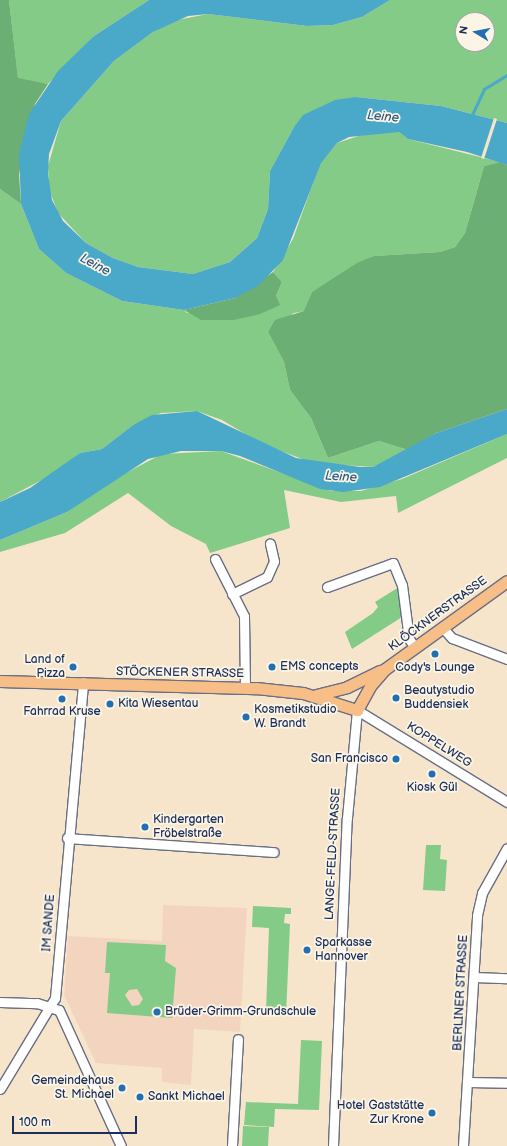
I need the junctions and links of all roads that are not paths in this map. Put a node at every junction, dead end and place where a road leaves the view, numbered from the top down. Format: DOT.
graph roads {
  1 [pos="270,543"];
  2 [pos="215,559"];
  3 [pos="507,581"];
  4 [pos="326,587"];
  5 [pos="232,594"];
  6 [pos="442,628"];
  7 [pos="414,646"];
  8 [pos="507,659"];
  9 [pos="384,669"];
  10 [pos="0,681"];
  11 [pos="83,682"];
  12 [pos="245,687"];
  13 [pos="312,695"];
  14 [pos="357,710"];
  15 [pos="507,802"];
  16 [pos="67,838"];
  17 [pos="507,848"];
  18 [pos="274,852"];
  19 [pos="474,977"];
  20 [pos="507,978"];
  21 [pos="0,1002"];
  22 [pos="51,1007"];
  23 [pos="238,1039"];
  24 [pos="468,1082"];
  25 [pos="507,1083"];
  26 [pos="0,1089"];
  27 [pos="121,1146"];
  28 [pos="232,1146"];
  29 [pos="333,1146"];
  30 [pos="463,1146"];
  1 -- 5 [label="street"];
  2 -- 5 [label="street"];
  3 -- 6 [label="main road, KLÖCKNERSTRASSE"];
  4 -- 7 [label="street"];
  5 -- 12 [label="street"];
  6 -- 7 [label="main road, KLÖCKNERSTRASSE"];
  6 -- 8 [label="street"];
  7 -- 9 [label="main road, KLÖCKNERSTRASSE"];
  9 -- 13 [label="main road"];
  9 -- 14 [label="main road, LANGE-FELD-STRASSE"];
  10 -- 11 [label="main road, STÖCKENER STRASSE"];
  11 -- 12 [label="main road, STÖCKENER STRASSE"];
  11 -- 16 [label="street, IM SANDE"];
  12 -- 13 [label="main road, STÖCKENER STRASSE"];
  13 -- 14 [label="main road, STÖCKENER STRASSE"];
  14 -- 15 [label="street, KOPPELWEG"];
  14 -- 29 [label="street, LANGE-FELD-STRASSE"];
  16 -- 18 [label="street"];
  16 -- 22 [label="street, IM SANDE"];
  17 -- 19 [label="street, BERLINER STRASSE"];
  19 -- 20 [label="street"];
  19 -- 24 [label="street, BERLINER STRASSE"];
  21 -- 22 [label="street"];
  22 -- 26 [label="street, IM SANDE"];
  22 -- 27 [label="street"];
  23 -- 28 [label="street"];
  24 -- 25 [label="street"];
  24 -- 30 [label="street, BERLINER STRASSE"];
}
